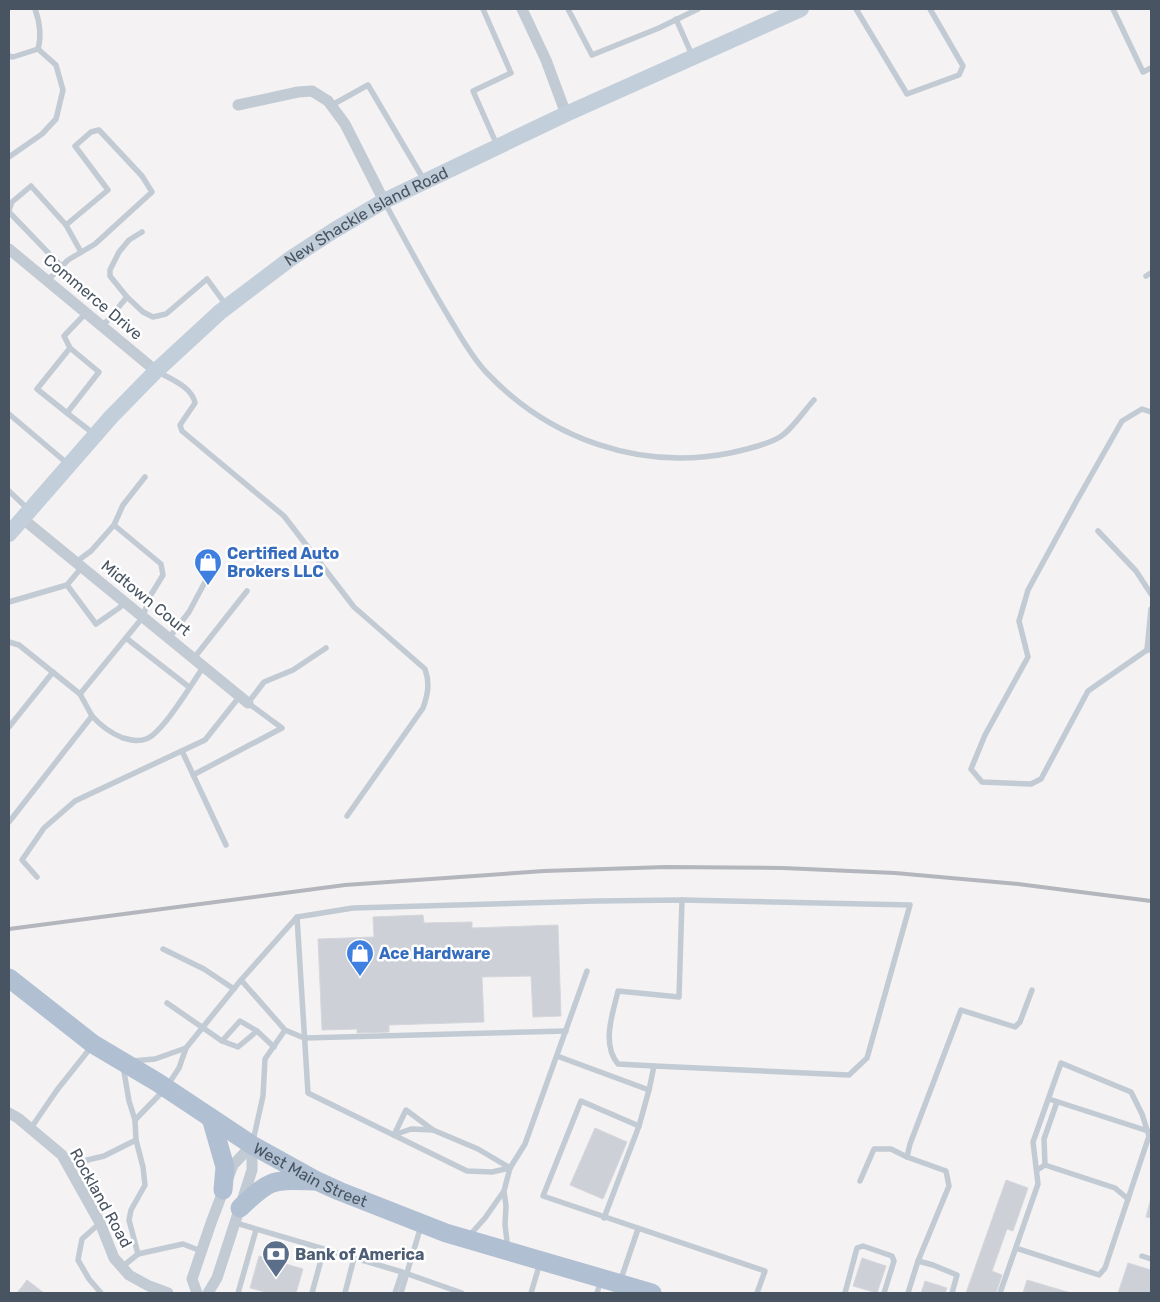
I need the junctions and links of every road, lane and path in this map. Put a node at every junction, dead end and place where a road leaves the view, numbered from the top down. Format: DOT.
graph roads {
  1 [pos="35,9"];
  2 [pos="483,9"];
  3 [pos="522,9"];
  4 [pos="568,9"];
  5 [pos="698,9"];
  6 [pos="801,9"];
  7 [pos="856,9"];
  8 [pos="930,9"];
  9 [pos="1113,9"];
  10 [pos="676,19"];
  11 [pos="38,49"];
  12 [pos="9,56"];
  13 [pos="693,57"];
  14 [pos="1151,68"];
  15 [pos="238,105"];
  16 [pos="332,105"];
  17 [pos="566,114"];
  18 [pos="497,147"];
  19 [pos="9,157"];
  20 [pos="425,181"];
  21 [pos="384,201"];
  22 [pos="9,211"];
  23 [pos="66,225"];
  24 [pos="142,232"];
  25 [pos="9,249"];
  26 [pos="81,252"];
  27 [pos="61,266"];
  28 [pos="48,281"];
  29 [pos="127,297"];
  30 [pos="227,306"];
  31 [pos="86,314"];
  32 [pos="102,327"];
  33 [pos="70,348"];
  34 [pos="156,371"];
  35 [pos="814,400"];
  36 [pos="1151,412"];
  37 [pos="66,413"];
  38 [pos="9,414"];
  39 [pos="96,436"];
  40 [pos="69,465"];
  41 [pos="145,477"];
  42 [pos="9,491"];
  43 [pos="27,515"];
  44 [pos="114,524"];
  45 [pos="1098,531"];
  46 [pos="9,534"];
  47 [pos="79,564"];
  48 [pos="214,565"];
  49 [pos="67,585"];
  50 [pos="247,591"];
  51 [pos="1151,594"];
  52 [pos="9,602"];
  53 [pos="124,602"];
  54 [pos="1151,610"];
  55 [pos="143,617"];
  56 [pos="126,638"];
  57 [pos="169,638"];
  58 [pos="9,642"];
  59 [pos="326,648"];
  60 [pos="1149,650"];
  61 [pos="194,658"];
  62 [pos="204,666"];
  63 [pos="53,672"];
  64 [pos="189,687"];
  65 [pos="80,694"];
  66 [pos="244,699"];
  67 [pos="92,716"];
  68 [pos="9,727"];
  69 [pos="182,751"];
  70 [pos="193,775"];
  71 [pos="347,816"];
  72 [pos="9,822"];
  73 [pos="226,845"];
  74 [pos="37,877"];
  75 [pos="682,900"];
  76 [pos="297,917"];
  77 [pos="163,949"];
  78 [pos="587,971"];
  79 [pos="9,978"];
  80 [pos="241,980"];
  81 [pos="234,989"];
  82 [pos="1032,990"];
  83 [pos="167,1003"];
  84 [pos="203,1027"];
  85 [pos="285,1030"];
  86 [pos="257,1031"];
  87 [pos="566,1031"];
  88 [pos="304,1038"];
  89 [pos="222,1041"];
  90 [pos="94,1044"];
  91 [pos="274,1047"];
  92 [pos="186,1048"];
  93 [pos="557,1056"];
  94 [pos="122,1061"];
  95 [pos="654,1066"];
  96 [pos="166,1088"];
  97 [pos="649,1090"];
  98 [pos="1049,1099"];
  99 [pos="1057,1102"];
  100 [pos="9,1113"];
  101 [pos="211,1118"];
  102 [pos="135,1120"];
  103 [pos="639,1126"];
  104 [pos="31,1128"];
  105 [pos="433,1130"];
  106 [pos="1148,1131"];
  107 [pos="394,1135"];
  108 [pos="136,1140"];
  109 [pos="252,1145"];
  110 [pos="907,1157"];
  111 [pos="1045,1165"];
  112 [pos="67,1166"];
  113 [pos="510,1168"];
  114 [pos="1038,1170"];
  115 [pos="317,1180"];
  116 [pos="860,1181"];
  117 [pos="223,1190"];
  118 [pos="504,1191"];
  119 [pos="1128,1199"];
  120 [pos="238,1215"];
  121 [pos="604,1218"];
  122 [pos="100,1223"];
  123 [pos="422,1224"];
  124 [pos="638,1229"];
  125 [pos="256,1230"];
  126 [pos="466,1239"];
  127 [pos="1016,1248"];
  128 [pos="324,1249"];
  129 [pos="202,1251"];
  130 [pos="509,1252"];
  131 [pos="138,1254"];
  132 [pos="1142,1256"];
  133 [pos="354,1258"];
  134 [pos="1151,1259"];
  135 [pos="541,1261"];
  136 [pos="918,1261"];
  137 [pos="122,1267"];
  138 [pos="404,1272"];
  139 [pos="438,1285"];
  140 [pos="606,1285"];
  141 [pos="100,1293"];
  142 [pos="168,1293"];
  143 [pos="197,1293"];
  144 [pos="208,1293"];
  145 [pos="238,1293"];
  146 [pos="312,1293"];
  147 [pos="344,1293"];
  148 [pos="395,1293"];
  149 [pos="401,1293"];
  150 [pos="436,1293"];
  151 [pos="462,1293"];
  152 [pos="531,1293"];
  153 [pos="652,1293"];
  154 [pos="757,1293"];
  155 [pos="845,1293"];
  156 [pos="884,1293"];
  157 [pos="908,1293"];
  158 [pos="952,1293"];
  159 [pos="1000,1293"];
  1 -- 11 [label="lane"];
  2 -- 18 [label="lane"];
  3 -- 17 [label="street"];
  4 -- 10 [label="lane"];
  5 -- 10 [label="lane"];
  6 -- 13 [label="main road, New Shackle Island Road"];
  7 -- 8 [label="lane"];
  9 -- 14 [label="lane"];
  10 -- 13 [label="lane"];
  11 -- 12 [label="lane"];
  11 -- 19 [label="lane"];
  13 -- 17 [label="main road, New Shackle Island Road"];
  15 -- 16 [label="street"];
  16 -- 20 [label="lane"];
  16 -- 21 [label="street"];
  17 -- 18 [label="main road, New Shackle Island Road"];
  18 -- 20 [label="main road, New Shackle Island Road"];
  20 -- 21 [label="main road, New Shackle Island Road"];
  21 -- 30 [label="main road, New Shackle Island Road"];
  21 -- 35 [label="lane"];
  22 -- 23 [label="lane"];
  22 -- 27 [label="lane"];
  23 -- 26 [label="lane"];
  23 -- 26 [label="lane"];
  24 -- 29 [label="lane"];
  25 -- 28 [label="street, Commerce Drive"];
  26 -- 27 [label="lane"];
  27 -- 28 [label="lane"];
  28 -- 31 [label="street, Commerce Drive"];
  29 -- 30 [label="lane"];
  29 -- 32 [label="lane"];
  30 -- 34 [label="main road, New Shackle Island Road"];
  31 -- 32 [label="street, Commerce Drive"];
  31 -- 33 [label="lane"];
  32 -- 34 [label="street, Commerce Drive"];
  33 -- 37 [label="lane"];
  33 -- 37 [label="lane"];
  34 -- 39 [label="main road, New Shackle Island Road"];
  34 -- 71 [label="lane"];
  36 -- 60 [label="lane"];
  37 -- 39 [label="lane"];
  38 -- 40 [label="lane"];
  39 -- 40 [label="main road, New Shackle Island Road"];
  40 -- 43 [label="main road, New Shackle Island Road"];
  41 -- 44 [label="lane"];
  42 -- 43 [label="lane"];
  43 -- 46 [label="main road, New Shackle Island Road"];
  43 -- 47 [label="street, Midtown Court"];
  44 -- 47 [label="lane"];
  44 -- 55 [label="lane"];
  45 -- 51 [label="lane"];
  47 -- 49 [label="lane"];
  47 -- 53 [label="street, Midtown Court"];
  48 -- 57 [label="lane"];
  49 -- 52 [label="lane"];
  49 -- 53 [label="lane"];
  50 -- 61 [label="lane"];
  53 -- 55 [label="street, Midtown Court"];
  54 -- 60 [label="lane"];
  55 -- 56 [label="lane"];
  55 -- 57 [label="street, Midtown Court"];
  56 -- 64 [label="lane"];
  56 -- 65 [label="lane"];
  57 -- 61 [label="street, Midtown Court"];
  58 -- 63 [label="lane"];
  59 -- 66 [label="lane"];
  61 -- 62 [label="street, Midtown Court"];
  62 -- 64 [label="lane"];
  62 -- 66 [label="street, Midtown Court"];
  63 -- 65 [label="lane"];
  63 -- 68 [label="lane"];
  64 -- 67 [label="lane"];
  65 -- 67 [label="lane"];
  66 -- 69 [label="lane"];
  66 -- 70 [label="lane"];
  67 -- 72 [label="lane"];
  69 -- 70 [label="lane"];
  69 -- 74 [label="lane"];
  70 -- 73 [label="lane"];
  75 -- 76 [label="lane"];
  75 -- 95 [label="lane"];
  75 -- 95 [label="lane"];
  76 -- 80 [label="lane"];
  76 -- 88 [label="lane"];
  77 -- 81 [label="lane"];
  78 -- 87 [label="lane"];
  79 -- 90 [label="main road, West Main Street"];
  80 -- 81 [label="lane"];
  80 -- 85 [label="lane"];
  81 -- 84 [label="lane"];
  82 -- 110 [label="lane"];
  83 -- 84 [label="lane"];
  84 -- 89 [label="lane"];
  84 -- 92 [label="lane"];
  85 -- 88 [label="lane"];
  85 -- 91 [label="lane"];
  86 -- 89 [label="lane"];
  86 -- 89 [label="lane"];
  86 -- 91 [label="lane"];
  87 -- 88 [label="lane"];
  87 -- 93 [label="lane"];
  88 -- 107 [label="lane"];
  90 -- 94 [label="main road, West Main Street"];
  90 -- 104 [label="lane"];
  91 -- 109 [label="lane"];
  92 -- 94 [label="lane"];
  92 -- 96 [label="lane"];
  93 -- 97 [label="lane"];
  93 -- 113 [label="lane"];
  94 -- 96 [label="main road, West Main Street"];
  94 -- 102 [label="lane"];
  95 -- 97 [label="lane"];
  96 -- 101 [label="main road, West Main Street"];
  96 -- 102 [label="lane"];
  97 -- 103 [label="lane"];
  98 -- 99 [label="lane"];
  98 -- 106 [label="lane"];
  98 -- 114 [label="lane"];
  99 -- 106 [label="lane"];
  99 -- 111 [label="lane"];
  100 -- 104 [label="street, Rockland Road"];
  101 -- 109 [label="main road, West Main Street"];
  101 -- 117 [label="main road"];
  102 -- 108 [label="lane"];
  103 -- 121 [label="lane"];
  103 -- 121 [label="lane"];
  104 -- 112 [label="street, Rockland Road"];
  105 -- 107 [label="lane"];
  105 -- 107 [label="lane"];
  105 -- 113 [label="lane"];
  106 -- 119 [label="lane"];
  107 -- 113 [label="lane"];
  108 -- 112 [label="lane"];
  108 -- 131 [label="lane"];
  109 -- 115 [label="main road, West Main Street"];
  109 -- 117 [label="street"];
  109 -- 120 [label="street"];
  110 -- 116 [label="lane"];
  110 -- 136 [label="lane"];
  111 -- 114 [label="lane"];
  111 -- 119 [label="lane"];
  112 -- 122 [label="street, Rockland Road"];
  113 -- 118 [label="lane"];
  114 -- 127 [label="lane"];
  115 -- 120 [label="main road"];
  115 -- 123 [label="main road, West Main Street"];
  117 -- 129 [label="street"];
  118 -- 126 [label="lane"];
  118 -- 130 [label="lane"];
  119 -- 127 [label="lane"];
  120 -- 125 [label="lane"];
  120 -- 144 [label="street"];
  121 -- 124 [label="lane"];
  122 -- 137 [label="street, Rockland Road"];
  122 -- 141 [label="lane"];
  123 -- 126 [label="main road, West Main Street"];
  123 -- 138 [label="lane"];
  124 -- 140 [label="lane"];
  124 -- 154 [label="lane"];
  125 -- 128 [label="lane"];
  125 -- 145 [label="lane"];
  126 -- 130 [label="main road, West Main Street"];
  127 -- 159 [label="lane"];
  128 -- 133 [label="lane"];
  128 -- 146 [label="lane"];
  129 -- 131 [label="lane"];
  129 -- 143 [label="street"];
  130 -- 135 [label="main road, West Main Street"];
  131 -- 137 [label="lane"];
  132 -- 134 [label="lane"];
  133 -- 138 [label="lane"];
  133 -- 147 [label="lane"];
  135 -- 140 [label="main road, West Main Street"];
  135 -- 152 [label="lane"];
  136 -- 157 [label="lane"];
  136 -- 158 [label="lane"];
  137 -- 142 [label="street, Rockland Road"];
  138 -- 139 [label="lane"];
  138 -- 148 [label="lane"];
  138 -- 149 [label="lane"];
  139 -- 150 [label="lane"];
  139 -- 151 [label="lane"];
  140 -- 153 [label="main road, West Main Street"];
  155 -- 156 [label="lane"];
}
